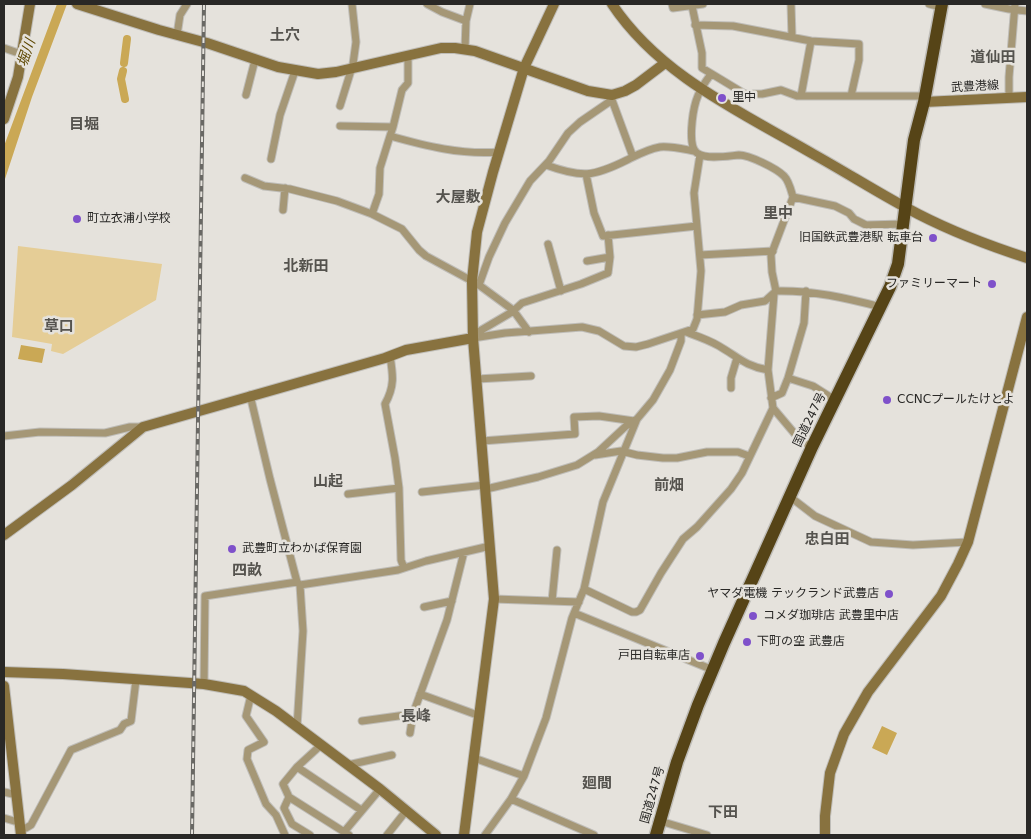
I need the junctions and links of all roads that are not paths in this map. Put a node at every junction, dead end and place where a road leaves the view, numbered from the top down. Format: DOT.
graph roads {
  1 [pos="30,4"];
  2 [pos="77,4"];
  3 [pos="187,4"];
  4 [pos="352,4"];
  5 [pos="427,4"];
  6 [pos="470,4"];
  7 [pos="554,4"];
  8 [pos="612,4"];
  9 [pos="672,4"];
  10 [pos="703,4"];
  11 [pos="791,4"];
  12 [pos="985,4"];
  13 [pos="937,5"];
  14 [pos="692,6"];
  15 [pos="1015,7"];
  16 [pos="1027,10"];
  17 [pos="466,21"];
  18 [pos="695,25"];
  19 [pos="177,35"];
  20 [pos="792,37"];
  21 [pos="811,41"];
  22 [pos="4,48"];
  23 [pos="465,49"];
  24 [pos="21,54"];
  25 [pos="408,55"];
  26 [pos="255,60"];
  27 [pos="665,63"];
  28 [pos="352,68"];
  29 [pos="524,68"];
  30 [pos="295,70"];
  31 [pos="711,74"];
  32 [pos="700,90"];
  33 [pos="246,95"];
  34 [pos="801,96"];
  35 [pos="851,96"];
  36 [pos="1008,97"];
  37 [pos="1027,97"];
  38 [pos="612,98"];
  39 [pos="924,99"];
  40 [pos="340,106"];
  41 [pos="4,119"];
  42 [pos="340,126"];
  43 [pos="393,127"];
  44 [pos="390,136"];
  45 [pos="498,152"];
  46 [pos="697,153"];
  47 [pos="633,157"];
  48 [pos="270,159"];
  49 [pos="546,164"];
  50 [pos="586,174"];
  51 [pos="245,178"];
  52 [pos="286,188"];
  53 [pos="793,197"];
  54 [pos="906,207"];
  55 [pos="284,210"];
  56 [pos="372,214"];
  57 [pos="904,224"];
  58 [pos="697,226"];
  59 [pos="608,235"];
  60 [pos="548,244"];
  61 [pos="773,251"];
  62 [pos="700,255"];
  63 [pos="610,257"];
  64 [pos="1027,258"];
  65 [pos="588,261"];
  66 [pos="474,284"];
  67 [pos="561,290"];
  68 [pos="806,291"];
  69 [pos="775,292"];
  70 [pos="881,308"];
  71 [pos="513,310"];
  72 [pos="697,315"];
  73 [pos="1027,317"];
  74 [pos="529,332"];
  75 [pos="684,332"];
  76 [pos="473,337"];
  77 [pos="390,356"];
  78 [pos="737,358"];
  79 [pos="768,370"];
  80 [pos="522,376"];
  81 [pos="530,376"];
  82 [pos="788,378"];
  83 [pos="477,379"];
  84 [pos="523,384"];
  85 [pos="731,388"];
  86 [pos="250,395"];
  87 [pos="772,398"];
  88 [pos="835,400"];
  89 [pos="773,408"];
  90 [pos="636,420"];
  91 [pos="143,427"];
  92 [pos="4,436"];
  93 [pos="482,441"];
  94 [pos="812,447"];
  95 [pos="623,452"];
  96 [pos="591,455"];
  97 [pos="749,456"];
  98 [pos="486,487"];
  99 [pos="399,488"];
  100 [pos="422,492"];
  101 [pos="348,494"];
  102 [pos="789,496"];
  103 [pos="4,535"];
  104 [pos="968,542"];
  105 [pos="490,546"];
  106 [pos="557,550"];
  107 [pos="464,552"];
  108 [pos="404,568"];
  109 [pos="299,583"];
  110 [pos="584,589"];
  111 [pos="494,599"];
  112 [pos="452,601"];
  113 [pos="552,601"];
  114 [pos="578,602"];
  115 [pos="424,607"];
  116 [pos="574,613"];
  117 [pos="713,670"];
  118 [pos="4,672"];
  119 [pos="136,680"];
  120 [pos="204,684"];
  121 [pos="4,686"];
  122 [pos="420,694"];
  123 [pos="251,695"];
  124 [pos="413,714"];
  125 [pos="480,716"];
  126 [pos="362,721"];
  127 [pos="297,726"];
  128 [pos="410,733"];
  129 [pos="322,745"];
  130 [pos="392,754"];
  131 [pos="474,758"];
  132 [pos="348,765"];
  133 [pos="297,767"];
  134 [pos="524,776"];
  135 [pos="380,789"];
  136 [pos="4,792"];
  137 [pos="17,795"];
  138 [pos="289,797"];
  139 [pos="511,799"];
  140 [pos="361,810"];
  141 [pos="406,811"];
  142 [pos="4,818"];
  143 [pos="660,821"];
  144 [pos="20,828"];
  145 [pos="346,833"];
  146 [pos="284,835"];
  147 [pos="310,835"];
  148 [pos="387,835"];
  149 [pos="436,835"];
  150 [pos="464,835"];
  151 [pos="485,835"];
  152 [pos="594,835"];
  153 [pos="656,835"];
  154 [pos="707,835"];
  155 [pos="826,835"];
  1 -- 24 [label="street"];
  2 -- 19 [label="street"];
  3 -- 19 [label="street"];
  4 -- 28 [label="street"];
  5 -- 17 [label="street"];
  6 -- 17 [label="street"];
  7 -- 29 [label="street"];
  8 -- 27 [label="street"];
  9 -- 14 [label="street"];
  10 -- 14 [label="street"];
  11 -- 20 [label="street"];
  12 -- 15 [label="street"];
  13 -- 39 [label="highway, 国道247号"];
  14 -- 18 [label="street"];
  15 -- 16 [label="street"];
  15 -- 36 [label="street"];
  17 -- 23 [label="street"];
  18 -- 20 [label="street"];
  18 -- 31 [label="street"];
  19 -- 26 [label="street"];
  20 -- 21 [label="street"];
  21 -- 34 [label="street"];
  21 -- 35 [label="street"];
  22 -- 24 [label="street"];
  23 -- 25 [label="street"];
  23 -- 29 [label="street"];
  24 -- 41 [label="street"];
  25 -- 28 [label="street"];
  25 -- 43 [label="street"];
  26 -- 30 [label="street"];
  26 -- 33 [label="street"];
  27 -- 32 [label="street"];
  27 -- 38 [label="street"];
  28 -- 30 [label="street"];
  28 -- 40 [label="street"];
  29 -- 38 [label="street"];
  29 -- 45 [label="street"];
  30 -- 48 [label="street"];
  31 -- 32 [label="street"];
  31 -- 34 [label="street"];
  32 -- 46 [label="street"];
  32 -- 54 [label="street"];
  34 -- 35 [label="street"];
  35 -- 39 [label="street"];
  36 -- 37 [label="street, 武豊港線"];
  36 -- 39 [label="street, 武豊港線"];
  38 -- 47 [label="street"];
  38 -- 49 [label="street"];
  39 -- 54 [label="highway, 国道247号"];
  42 -- 43 [label="street"];
  43 -- 44 [label="street"];
  44 -- 45 [label="street"];
  44 -- 56 [label="street"];
  45 -- 66 [label="street"];
  46 -- 47 [label="street"];
  46 -- 53 [label="street"];
  46 -- 58 [label="street"];
  47 -- 50 [label="street"];
  49 -- 50 [label="street"];
  49 -- 66 [label="street"];
  50 -- 59 [label="street"];
  51 -- 52 [label="street"];
  52 -- 55 [label="street"];
  52 -- 56 [label="street"];
  53 -- 57 [label="street"];
  53 -- 61 [label="street"];
  54 -- 57 [label="highway, 国道247号"];
  54 -- 64 [label="street"];
  56 -- 66 [label="street"];
  57 -- 70 [label="highway, 国道247号"];
  58 -- 59 [label="street"];
  58 -- 62 [label="street"];
  59 -- 63 [label="street"];
  60 -- 67 [label="street"];
  61 -- 62 [label="street"];
  61 -- 69 [label="street"];
  62 -- 72 [label="street"];
  63 -- 65 [label="street"];
  63 -- 67 [label="street"];
  66 -- 71 [label="street"];
  66 -- 76 [label="street"];
  67 -- 71 [label="street"];
  68 -- 69 [label="street"];
  68 -- 70 [label="street"];
  68 -- 82 [label="street"];
  69 -- 72 [label="street"];
  69 -- 79 [label="street"];
  70 -- 88 [label="highway, 国道247号"];
  71 -- 74 [label="street"];
  71 -- 76 [label="street"];
  72 -- 75 [label="street"];
  73 -- 104 [label="street"];
  74 -- 75 [label="street"];
  74 -- 76 [label="street"];
  75 -- 78 [label="street"];
  75 -- 90 [label="street"];
  76 -- 77 [label="street"];
  76 -- 83 [label="street"];
  77 -- 86 [label="street"];
  77 -- 99 [label="street"];
  78 -- 79 [label="street"];
  78 -- 85 [label="street"];
  79 -- 87 [label="street"];
  80 -- 81 [label="street"];
  80 -- 83 [label="street"];
  80 -- 84 [label="street"];
  82 -- 87 [label="street"];
  82 -- 88 [label="street"];
  83 -- 93 [label="street"];
  86 -- 91 [label="street"];
  86 -- 109 [label="street"];
  87 -- 89 [label="street"];
  88 -- 94 [label="highway, 国道247号"];
  89 -- 94 [label="street"];
  89 -- 97 [label="street"];
  90 -- 93 [label="street"];
  90 -- 95 [label="street"];
  90 -- 96 [label="street"];
  91 -- 92 [label="street"];
  91 -- 103 [label="street"];
  93 -- 98 [label="street"];
  94 -- 102 [label="highway, 国道247号"];
  95 -- 96 [label="street"];
  95 -- 97 [label="street"];
  95 -- 110 [label="street"];
  96 -- 98 [label="street"];
  97 -- 110 [label="street"];
  98 -- 100 [label="street"];
  98 -- 105 [label="street"];
  99 -- 101 [label="street"];
  99 -- 108 [label="street"];
  102 -- 104 [label="street"];
  102 -- 117 [label="highway, 国道247号"];
  104 -- 155 [label="street"];
  105 -- 107 [label="street"];
  105 -- 111 [label="street"];
  106 -- 113 [label="street"];
  107 -- 108 [label="street"];
  107 -- 112 [label="street"];
  108 -- 109 [label="street"];
  109 -- 120 [label="street"];
  109 -- 127 [label="street"];
  110 -- 114 [label="street"];
  111 -- 113 [label="street"];
  111 -- 125 [label="street"];
  112 -- 115 [label="street"];
  112 -- 122 [label="street"];
  113 -- 114 [label="street"];
  114 -- 116 [label="street"];
  116 -- 117 [label="street"];
  116 -- 134 [label="street"];
  117 -- 143 [label="highway, 国道247号"];
  118 -- 119 [label="street"];
  119 -- 120 [label="street"];
  119 -- 144 [label="street"];
  120 -- 123 [label="street"];
  121 -- 137 [label="street"];
  122 -- 124 [label="street"];
  122 -- 125 [label="street"];
  123 -- 127 [label="street"];
  123 -- 146 [label="street"];
  124 -- 126 [label="street"];
  124 -- 128 [label="street"];
  125 -- 131 [label="street"];
  127 -- 129 [label="street"];
  129 -- 132 [label="street"];
  129 -- 133 [label="street"];
  130 -- 132 [label="street"];
  131 -- 134 [label="street"];
  131 -- 150 [label="street"];
  132 -- 135 [label="street"];
  133 -- 138 [label="street"];
  133 -- 140 [label="street"];
  134 -- 139 [label="street"];
  135 -- 140 [label="street"];
  135 -- 141 [label="street"];
  136 -- 137 [label="street"];
  137 -- 144 [label="street"];
  138 -- 145 [label="street"];
  138 -- 147 [label="street"];
  139 -- 151 [label="street"];
  139 -- 152 [label="street"];
  140 -- 145 [label="street"];
  141 -- 148 [label="street"];
  141 -- 149 [label="street"];
  142 -- 144 [label="street"];
  143 -- 153 [label="highway, 国道247号"];
  143 -- 154 [label="street"];
}
